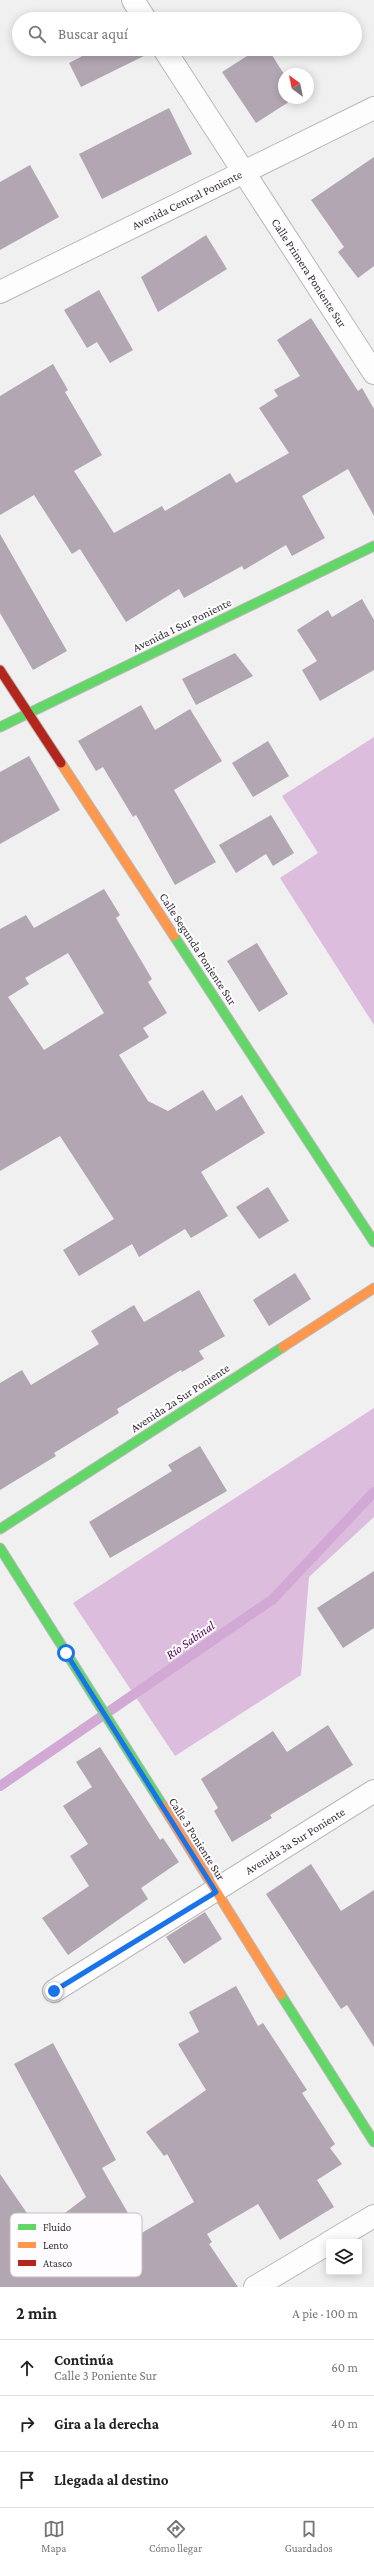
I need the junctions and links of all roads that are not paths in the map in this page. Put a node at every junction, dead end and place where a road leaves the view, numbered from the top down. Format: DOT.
graph roads {
  1 [pos="133,0"];
  2 [pos="141,12"];
  3 [pos="169,56"];
  4 [pos="374,108"];
  5 [pos="244,173"];
  6 [pos="0,292"];
  7 [pos="374,373"];
  8 [pos="374,546"];
  9 [pos="0,670"];
  10 [pos="29,712"];
  11 [pos="0,727"];
  12 [pos="374,1242"];
  13 [pos="374,1288"];
  14 [pos="0,1529"];
  15 [pos="0,1548"];
  16 [pos="374,1791"];
  17 [pos="216,1892"];
  18 [pos="54,1991"];
  19 [pos="374,2142"];
  20 [pos="374,2216"];
  21 [pos="335,2239"];
  22 [pos="326,2244"];
  23 [pos="255,2287"];
  1 -- 2 [label="street"];
  3 -- 5 [label="street, Calle Primera Poniente Sur"];
  4 -- 5 [label="street, Avenida Central Poniente"];
  5 -- 6 [label="street, Avenida Central Poniente"];
  5 -- 7 [label="street, Calle Primera Poniente Sur"];
  8 -- 10 [label="street, Avenida 1 Sur Poniente"];
  9 -- 10 [label="street, Calle Segunda Poniente Sur"];
  10 -- 11 [label="street, Avenida 1 Sur Poniente"];
  10 -- 12 [label="street, Calle Segunda Poniente Sur"];
  13 -- 14 [label="street, Avenida 2a Sur Poniente"];
  15 -- 17 [label="street, Calle 3 Poniente Sur"];
  16 -- 17 [label="street, Avenida 3a Sur Poniente"];
  17 -- 18 [label="street, Avenida 3a Sur Poniente"];
  17 -- 19 [label="street, Calle 3 Poniente Sur"];
  20 -- 21 [label="street"];
  22 -- 23 [label="street"];
}
